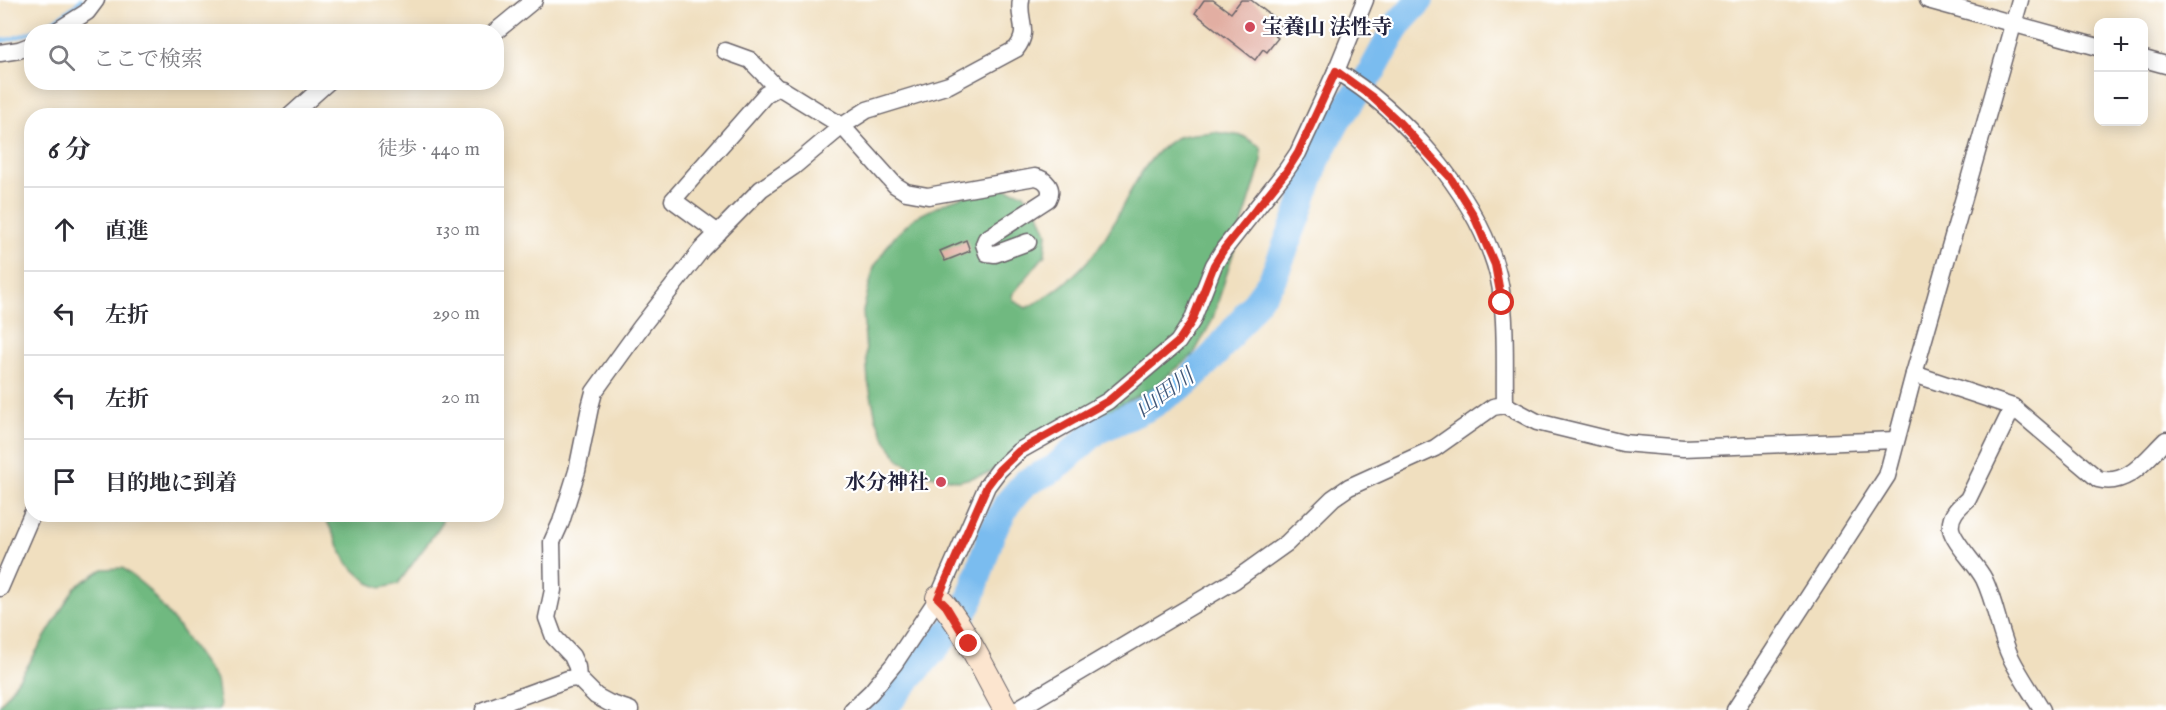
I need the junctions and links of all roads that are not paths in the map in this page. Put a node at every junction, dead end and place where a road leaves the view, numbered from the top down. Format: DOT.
graph roads {
  1 [pos="96,0"];
  2 [pos="534,0"];
  3 [pos="1021,0"];
  4 [pos="1365,0"];
  5 [pos="1928,0"];
  6 [pos="2020,0"];
  7 [pos="68,24"];
  8 [pos="2013,24"];
  9 [pos="504,25"];
  10 [pos="2094,46"];
  11 [pos="24,48"];
  12 [pos="725,51"];
  13 [pos="0,53"];
  14 [pos="2148,60"];
  15 [pos="2166,65"];
  16 [pos="1341,74"];
  17 [pos="777,88"];
  18 [pos="319,90"];
  19 [pos="299,108"];
  20 [pos="842,126"];
  21 [pos="718,233"];
  22 [pos="1028,242"];
  23 [pos="1914,374"];
  24 [pos="1505,405"];
  25 [pos="2013,407"];
  26 [pos="1896,440"];
  27 [pos="2166,440"];
  28 [pos="29,522"];
  29 [pos="0,588"];
  30 [pos="942,602"];
  31 [pos="578,678"];
  32 [pos="484,710"];
  33 [pos="630,710"];
  34 [pos="852,710"];
  35 [pos="1006,710"];
  36 [pos="1016,710"];
  37 [pos="1735,710"];
  38 [pos="2042,710"];
  1 -- 7 [label="street"];
  2 -- 9 [label="street"];
  3 -- 20 [label="street"];
  4 -- 16 [label="street"];
  5 -- 8 [label="street"];
  6 -- 8 [label="street"];
  8 -- 10 [label="street"];
  8 -- 23 [label="street"];
  11 -- 13 [label="street"];
  12 -- 17 [label="street"];
  14 -- 15 [label="street"];
  16 -- 24 [label="street"];
  16 -- 30 [label="street"];
  17 -- 20 [label="street"];
  17 -- 21 [label="street"];
  18 -- 19 [label="street"];
  20 -- 21 [label="street"];
  20 -- 22 [label="street"];
  21 -- 31 [label="street"];
  23 -- 25 [label="street"];
  23 -- 26 [label="street"];
  24 -- 26 [label="street"];
  24 -- 36 [label="street"];
  25 -- 27 [label="street"];
  25 -- 38 [label="street"];
  26 -- 37 [label="street"];
  28 -- 29 [label="street"];
  30 -- 34 [label="street"];
  30 -- 35 [label="street"];
  31 -- 32 [label="street"];
  31 -- 33 [label="street"];
}
